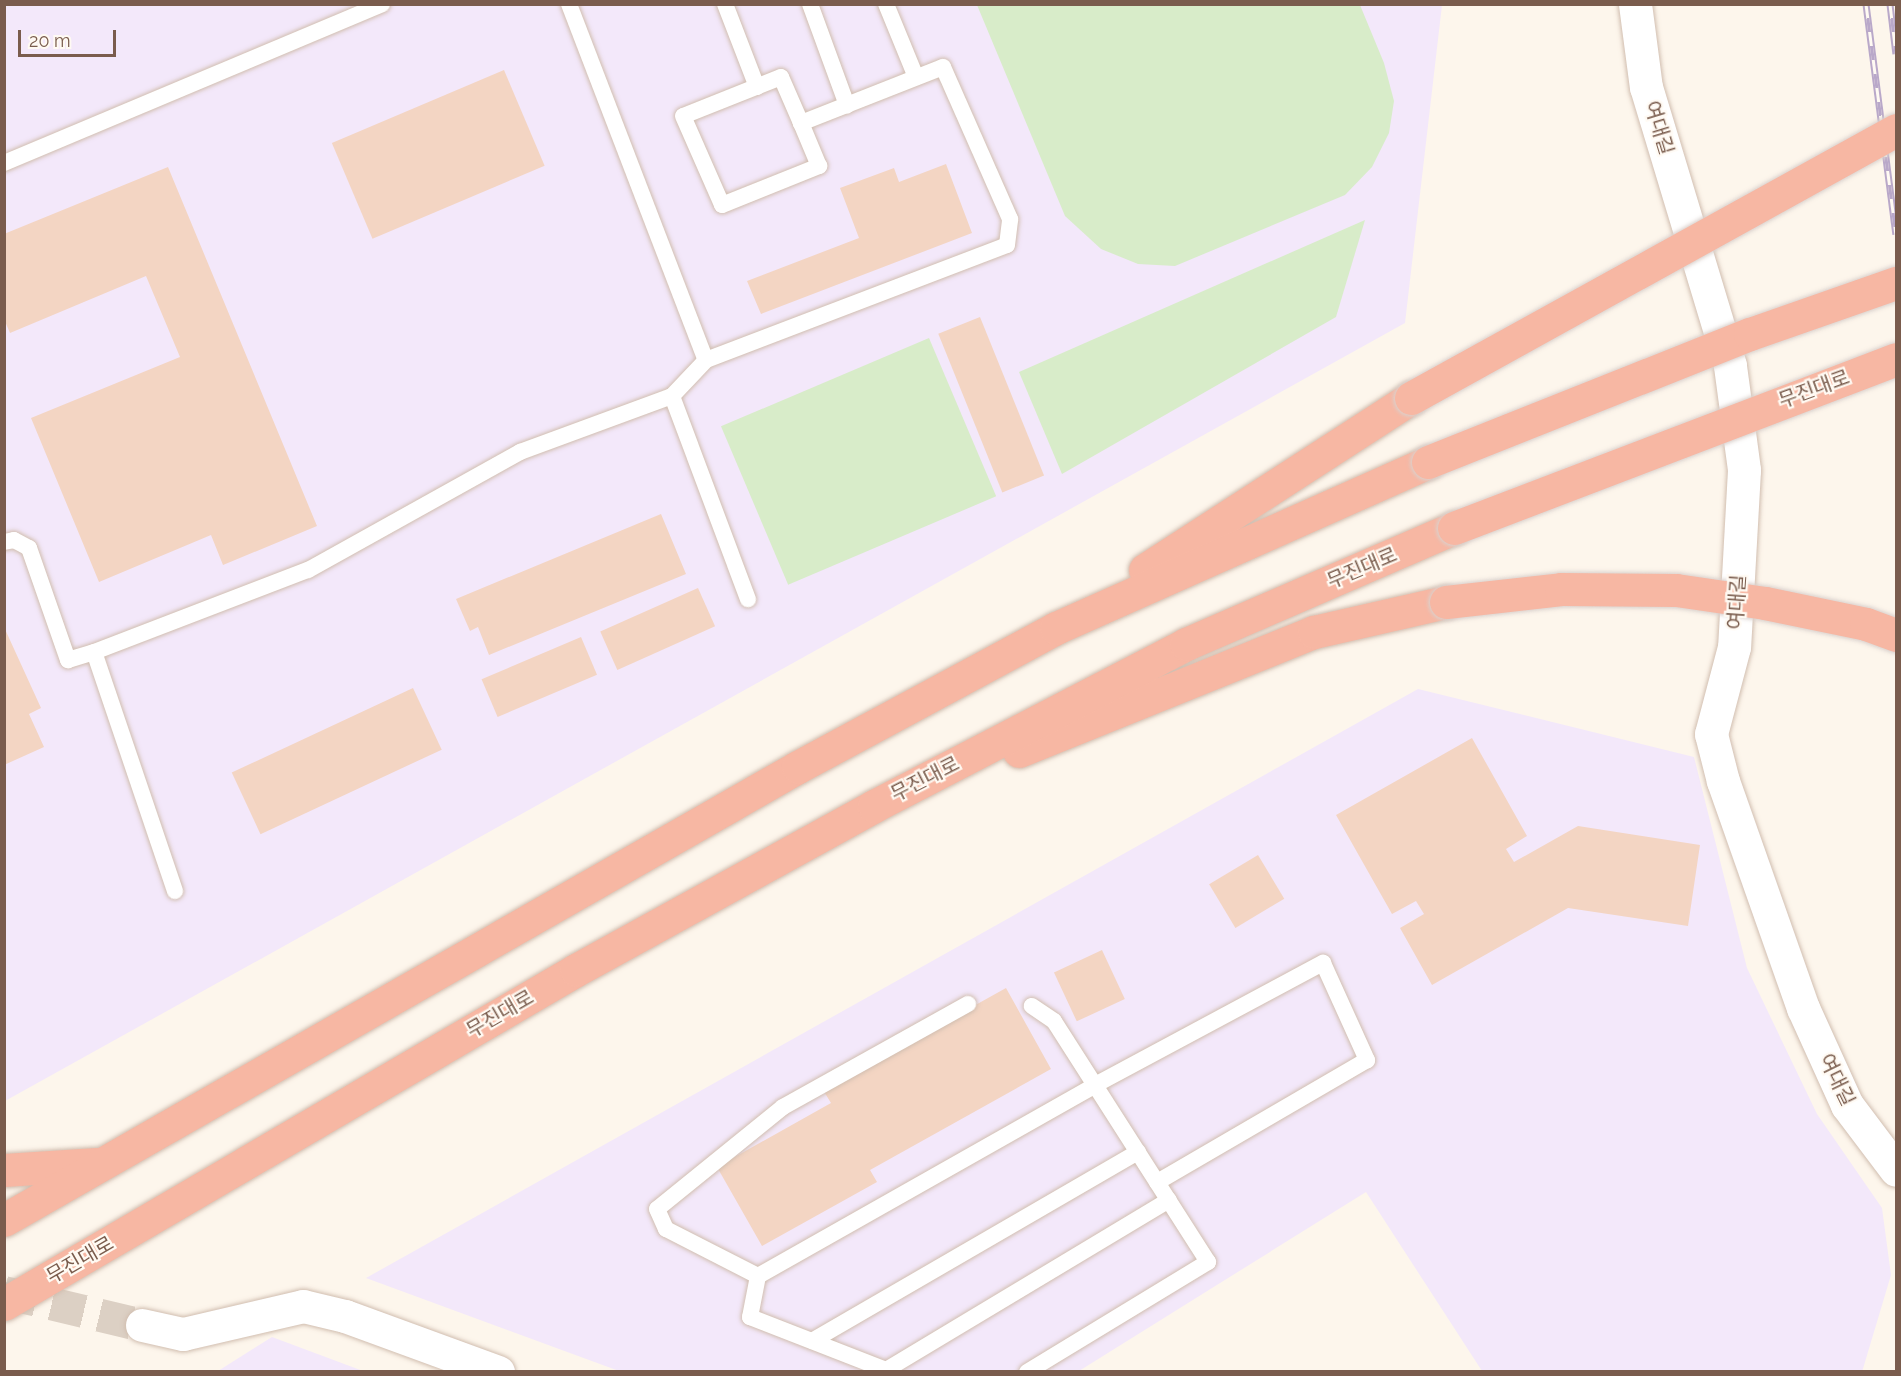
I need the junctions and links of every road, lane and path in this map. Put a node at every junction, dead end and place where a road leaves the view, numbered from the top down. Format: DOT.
graph roads {
  1 [pos="382,4"];
  2 [pos="569,4"];
  3 [pos="725,4"];
  4 [pos="810,4"];
  5 [pos="886,4"];
  6 [pos="1635,4"];
  7 [pos="916,77"];
  8 [pos="757,87"];
  9 [pos="847,105"];
  10 [pos="801,123"];
  11 [pos="1896,130"];
  12 [pos="4,163"];
  13 [pos="1896,283"];
  14 [pos="1896,359"];
  15 [pos="706,360"];
  16 [pos="672,396"];
  17 [pos="4,542"];
  18 [pos="748,599"];
  19 [pos="1056,628"];
  20 [pos="1896,635"];
  21 [pos="94,652"];
  22 [pos="874,806"];
  23 [pos="175,891"];
  24 [pos="968,1004"];
  25 [pos="1032,1006"];
  26 [pos="1095,1085"];
  27 [pos="1138,1152"];
  28 [pos="105,1164"];
  29 [pos="4,1170"];
  30 [pos="1896,1170"];
  31 [pos="1157,1182"];
  32 [pos="1169,1200"];
  33 [pos="4,1220"];
  34 [pos="758,1276"];
  35 [pos="4,1304"];
  36 [pos="142,1324"];
  37 [pos="812,1341"];
  38 [pos="498,1371"];
  39 [pos="1027,1371"];
  1 -- 12 [label="lane"];
  2 -- 15 [label="lane"];
  3 -- 8 [label="lane"];
  4 -- 9 [label="lane"];
  5 -- 7 [label="lane"];
  6 -- 30 [label="street, 여대길"];
  7 -- 9 [label="lane"];
  7 -- 15 [label="lane"];
  8 -- 10 [label="lane"];
  8 -- 10 [label="lane"];
  9 -- 10 [label="lane"];
  11 -- 19 [label="highway, bridge"];
  13 -- 19 [label="highway, bridge"];
  14 -- 22 [label="highway, 무진대로, bridge"];
  15 -- 16 [label="lane"];
  16 -- 18 [label="lane"];
  16 -- 21 [label="lane"];
  17 -- 21 [label="lane"];
  19 -- 28 [label="highway"];
  20 -- 22 [label="highway, bridge"];
  21 -- 23 [label="lane"];
  22 -- 35 [label="highway, 무진대로"];
  24 -- 34 [label="lane"];
  25 -- 26 [label="lane"];
  26 -- 27 [label="lane"];
  26 -- 31 [label="lane"];
  26 -- 34 [label="lane"];
  27 -- 31 [label="lane"];
  27 -- 37 [label="lane"];
  28 -- 29 [label="highway"];
  28 -- 33 [label="highway"];
  31 -- 32 [label="lane"];
  32 -- 37 [label="lane"];
  32 -- 39 [label="lane"];
  34 -- 37 [label="lane"];
  36 -- 38 [label="street"];
}
